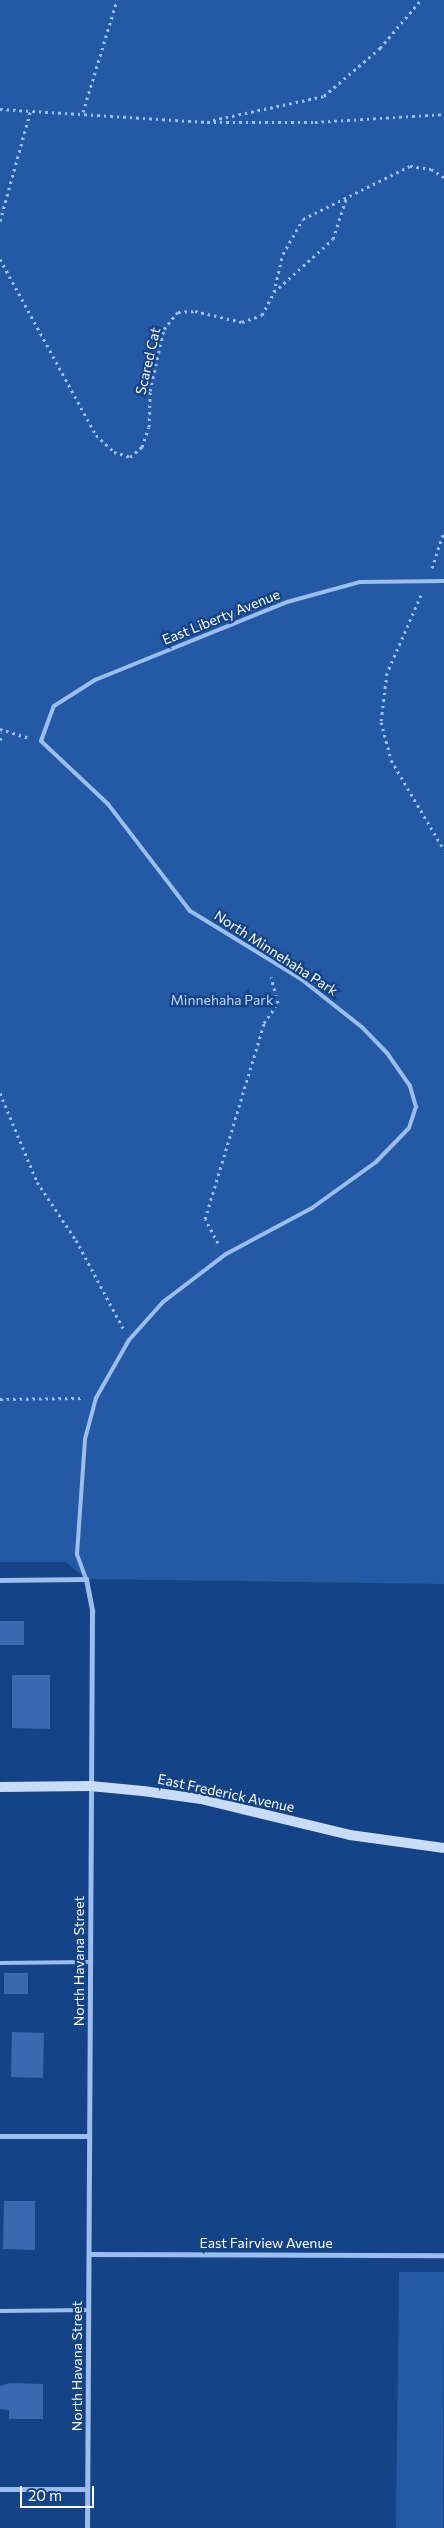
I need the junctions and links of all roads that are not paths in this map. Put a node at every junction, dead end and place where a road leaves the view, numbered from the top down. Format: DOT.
graph roads {
  1 [pos="444,581"];
  2 [pos="41,741"];
  3 [pos="96,1398"];
  4 [pos="86,1579"];
  5 [pos="0,1580"];
  6 [pos="90,1786"];
  7 [pos="0,1787"];
  8 [pos="444,1848"];
  9 [pos="90,1962"];
  10 [pos="0,1963"];
  11 [pos="0,2136"];
  12 [pos="89,2136"];
  13 [pos="88,2254"];
  14 [pos="444,2255"];
  15 [pos="0,2310"];
  16 [pos="88,2310"];
  17 [pos="0,2489"];
  18 [pos="87,2489"];
  19 [pos="87,2528"];
  1 -- 2 [label="lane, East Liberty Avenue"];
  2 -- 3 [label="lane, North Minnehaha Park"];
  3 -- 4 [label="lane, North Havana Street"];
  4 -- 5 [label="street"];
  4 -- 6 [label="street, North Havana Street"];
  6 -- 7 [label="main road, East Frederick Avenue"];
  6 -- 8 [label="main road, East Frederick Avenue"];
  6 -- 9 [label="street, North Havana Street"];
  9 -- 10 [label="lane"];
  9 -- 12 [label="street, North Havana Street"];
  11 -- 12 [label="street"];
  12 -- 13 [label="street, North Havana Street"];
  13 -- 14 [label="street, East Fairview Avenue"];
  13 -- 16 [label="street, North Havana Street"];
  15 -- 16 [label="lane"];
  16 -- 18 [label="street, North Havana Street"];
  17 -- 18 [label="street"];
  18 -- 19 [label="street, North Havana Street"];
}
